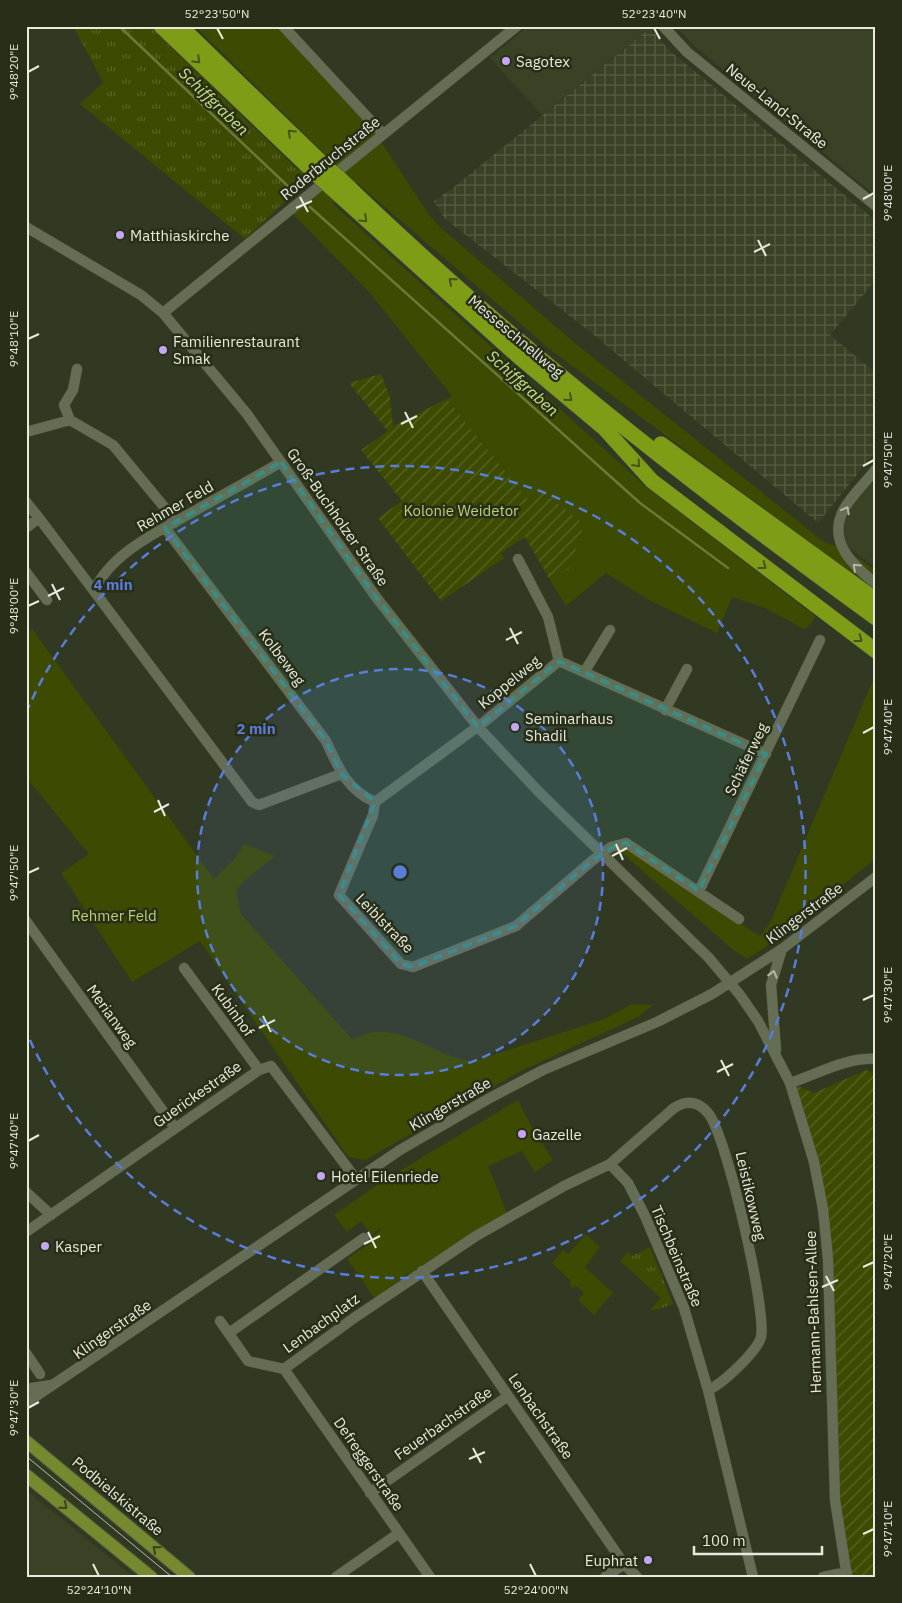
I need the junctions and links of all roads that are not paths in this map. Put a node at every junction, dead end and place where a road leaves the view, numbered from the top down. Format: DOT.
graph roads {
  1 [pos="161,26"];
  2 [pos="180,26"];
  3 [pos="284,26"];
  4 [pos="517,26"];
  5 [pos="663,26"];
  6 [pos="382,134"];
  7 [pos="322,171"];
  8 [pos="333,181"];
  9 [pos="876,206"];
  10 [pos="26,227"];
  11 [pos="163,313"];
  12 [pos="542,358"];
  13 [pos="77,369"];
  14 [pos="70,420"];
  15 [pos="604,428"];
  16 [pos="26,432"];
  17 [pos="667,461"];
  18 [pos="281,462"];
  19 [pos="876,469"];
  20 [pos="26,502"];
  21 [pos="38,518"];
  22 [pos="170,525"];
  23 [pos="26,528"];
  24 [pos="518,559"];
  25 [pos="26,572"];
  26 [pos="876,584"];
  27 [pos="94,591"];
  28 [pos="47,600"];
  29 [pos="876,600"];
  30 [pos="876,618"];
  31 [pos="610,630"];
  32 [pos="820,640"];
  33 [pos="876,651"];
  34 [pos="559,661"];
  35 [pos="688,669"];
  36 [pos="585,671"];
  37 [pos="665,710"];
  38 [pos="478,727"];
  39 [pos="766,754"];
  40 [pos="341,774"];
  41 [pos="375,802"];
  42 [pos="603,853"];
  43 [pos="876,877"];
  44 [pos="699,891"];
  45 [pos="739,919"];
  46 [pos="26,921"];
  47 [pos="782,949"];
  48 [pos="184,968"];
  49 [pos="730,983"];
  50 [pos="776,1053"];
  51 [pos="876,1059"];
  52 [pos="259,1070"];
  53 [pos="790,1082"];
  54 [pos="175,1128"];
  55 [pos="610,1164"];
  56 [pos="356,1179"];
  57 [pos="26,1192"];
  58 [pos="50,1215"];
  59 [pos="26,1232"];
  60 [pos="364,1238"];
  61 [pos="422,1271"];
  62 [pos="220,1321"];
  63 [pos="229,1333"];
  64 [pos="26,1353"];
  65 [pos="284,1369"];
  66 [pos="40,1374"];
  67 [pos="54,1385"];
  68 [pos="26,1389"];
  69 [pos="708,1390"];
  70 [pos="508,1396"];
  71 [pos="26,1403"];
  72 [pos="26,1441"];
  73 [pos="26,1475"];
  74 [pos="370,1493"];
  75 [pos="399,1533"];
  76 [pos="624,1564"];
  77 [pos="847,1574"];
  78 [pos="151,1577"];
  79 [pos="189,1577"];
  80 [pos="336,1577"];
  81 [pos="430,1577"];
  82 [pos="605,1577"];
  83 [pos="637,1577"];
  84 [pos="753,1577"];
  85 [pos="823,1577"];
  1 -- 7 [label="highway, Messeschnellweg, one-way"];
  7 -- 2 [label="highway, Messeschnellweg, one-way"];
  3 -- 6 [label="street"];
  4 -- 6 [label="street, Roderbruchstraße"];
  5 -- 9 [label="street, Neue-Land-Straße"];
  6 -- 11 [label="street, Roderbruchstraße"];
  7 -- 8 [label="highway, Messeschnellweg, bridge"];
  12 -- 8 [label="highway, Messeschnellweg, one-way"];
  8 -- 15 [label="highway, Messeschnellweg, one-way"];
  10 -- 11 [label="street, Groß-Buchholzer Straße"];
  11 -- 18 [label="street, Groß-Buchholzer Straße"];
  12 -- 17 [label="highway, Messeschnellweg"];
  12 -- 29 [label="highway"];
  13 -- 14 [label="street"];
  14 -- 16 [label="street"];
  14 -- 22 [label="street, Kolbeweg"];
  15 -- 17 [label="highway"];
  15 -- 33 [label="highway, one-way"];
  17 -- 30 [label="highway, Messeschnellweg"];
  18 -- 22 [label="street, Rehmer Feld"];
  18 -- 38 [label="street, Groß-Buchholzer Straße"];
  26 -- 19 [label="street, one-way"];
  20 -- 21 [label="street"];
  21 -- 23 [label="street"];
  21 -- 27 [label="street"];
  22 -- 27 [label="street, Rehmer Feld"];
  22 -- 40 [label="street, Kolbeweg"];
  24 -- 34 [label="street, Koppelweg"];
  25 -- 28 [label="street"];
  27 -- 40 [label="street"];
  31 -- 36 [label="street"];
  32 -- 39 [label="street, Schäferweg"];
  34 -- 36 [label="street, Koppelweg"];
  34 -- 38 [label="street, Koppelweg"];
  35 -- 37 [label="street"];
  36 -- 37 [label="street, Koppelweg"];
  37 -- 39 [label="street, Koppelweg"];
  38 -- 41 [label="street"];
  38 -- 42 [label="street, Groß-Buchholzer Straße"];
  39 -- 44 [label="street, Schäferweg"];
  40 -- 41 [label="street, Kolbeweg"];
  41 -- 42 [label="street, Leiblstraße"];
  42 -- 44 [label="street"];
  42 -- 49 [label="street, Groß-Buchholzer Straße"];
  43 -- 47 [label="street, Klingerstraße"];
  44 -- 45 [label="street"];
  46 -- 54 [label="street, Merianweg"];
  47 -- 49 [label="street, Klingerstraße"];
  50 -- 47 [label="street, Hermann-Bahlsen-Allee, one-way"];
  48 -- 52 [label="street, Kubinhof"];
  49 -- 50 [label="street, Hermann-Bahlsen-Allee"];
  49 -- 56 [label="street, Klingerstraße"];
  50 -- 53 [label="street, Hermann-Bahlsen-Allee"];
  51 -- 53 [label="street"];
  52 -- 54 [label="street, Guerickestraße"];
  52 -- 56 [label="street, Guerickestraße"];
  53 -- 77 [label="street, Hermann-Bahlsen-Allee"];
  54 -- 58 [label="street, Guerickestraße"];
  55 -- 61 [label="street"];
  55 -- 69 [label="street, Tischbeinstraße"];
  55 -- 69 [label="street, Leistikowweg"];
  56 -- 67 [label="street, Klingerstraße"];
  57 -- 58 [label="street"];
  58 -- 59 [label="street, Guerickestraße"];
  60 -- 63 [label="street"];
  61 -- 65 [label="street, Lenbachplatz"];
  61 -- 70 [label="street, Lenbachstraße"];
  62 -- 63 [label="street, Lenbachplatz"];
  63 -- 65 [label="street, Lenbachplatz"];
  64 -- 66 [label="street"];
  65 -- 74 [label="street, Defreggerstraße"];
  67 -- 68 [label="street, Klingerstraße"];
  67 -- 71 [label="street, Klingerstraße"];
  69 -- 84 [label="street, Tischbeinstraße"];
  70 -- 74 [label="street, Feuerbachstraße"];
  70 -- 76 [label="street, Lenbachstraße"];
  79 -- 72 [label="main road, Podbielskistraße, one-way"];
  73 -- 78 [label="main road, one-way"];
  74 -- 75 [label="street, Defreggerstraße"];
  75 -- 80 [label="street"];
  75 -- 81 [label="street, Defreggerstraße"];
  76 -- 82 [label="street"];
  76 -- 83 [label="street, Lenbachstraße"];
  77 -- 85 [label="street"];
}
